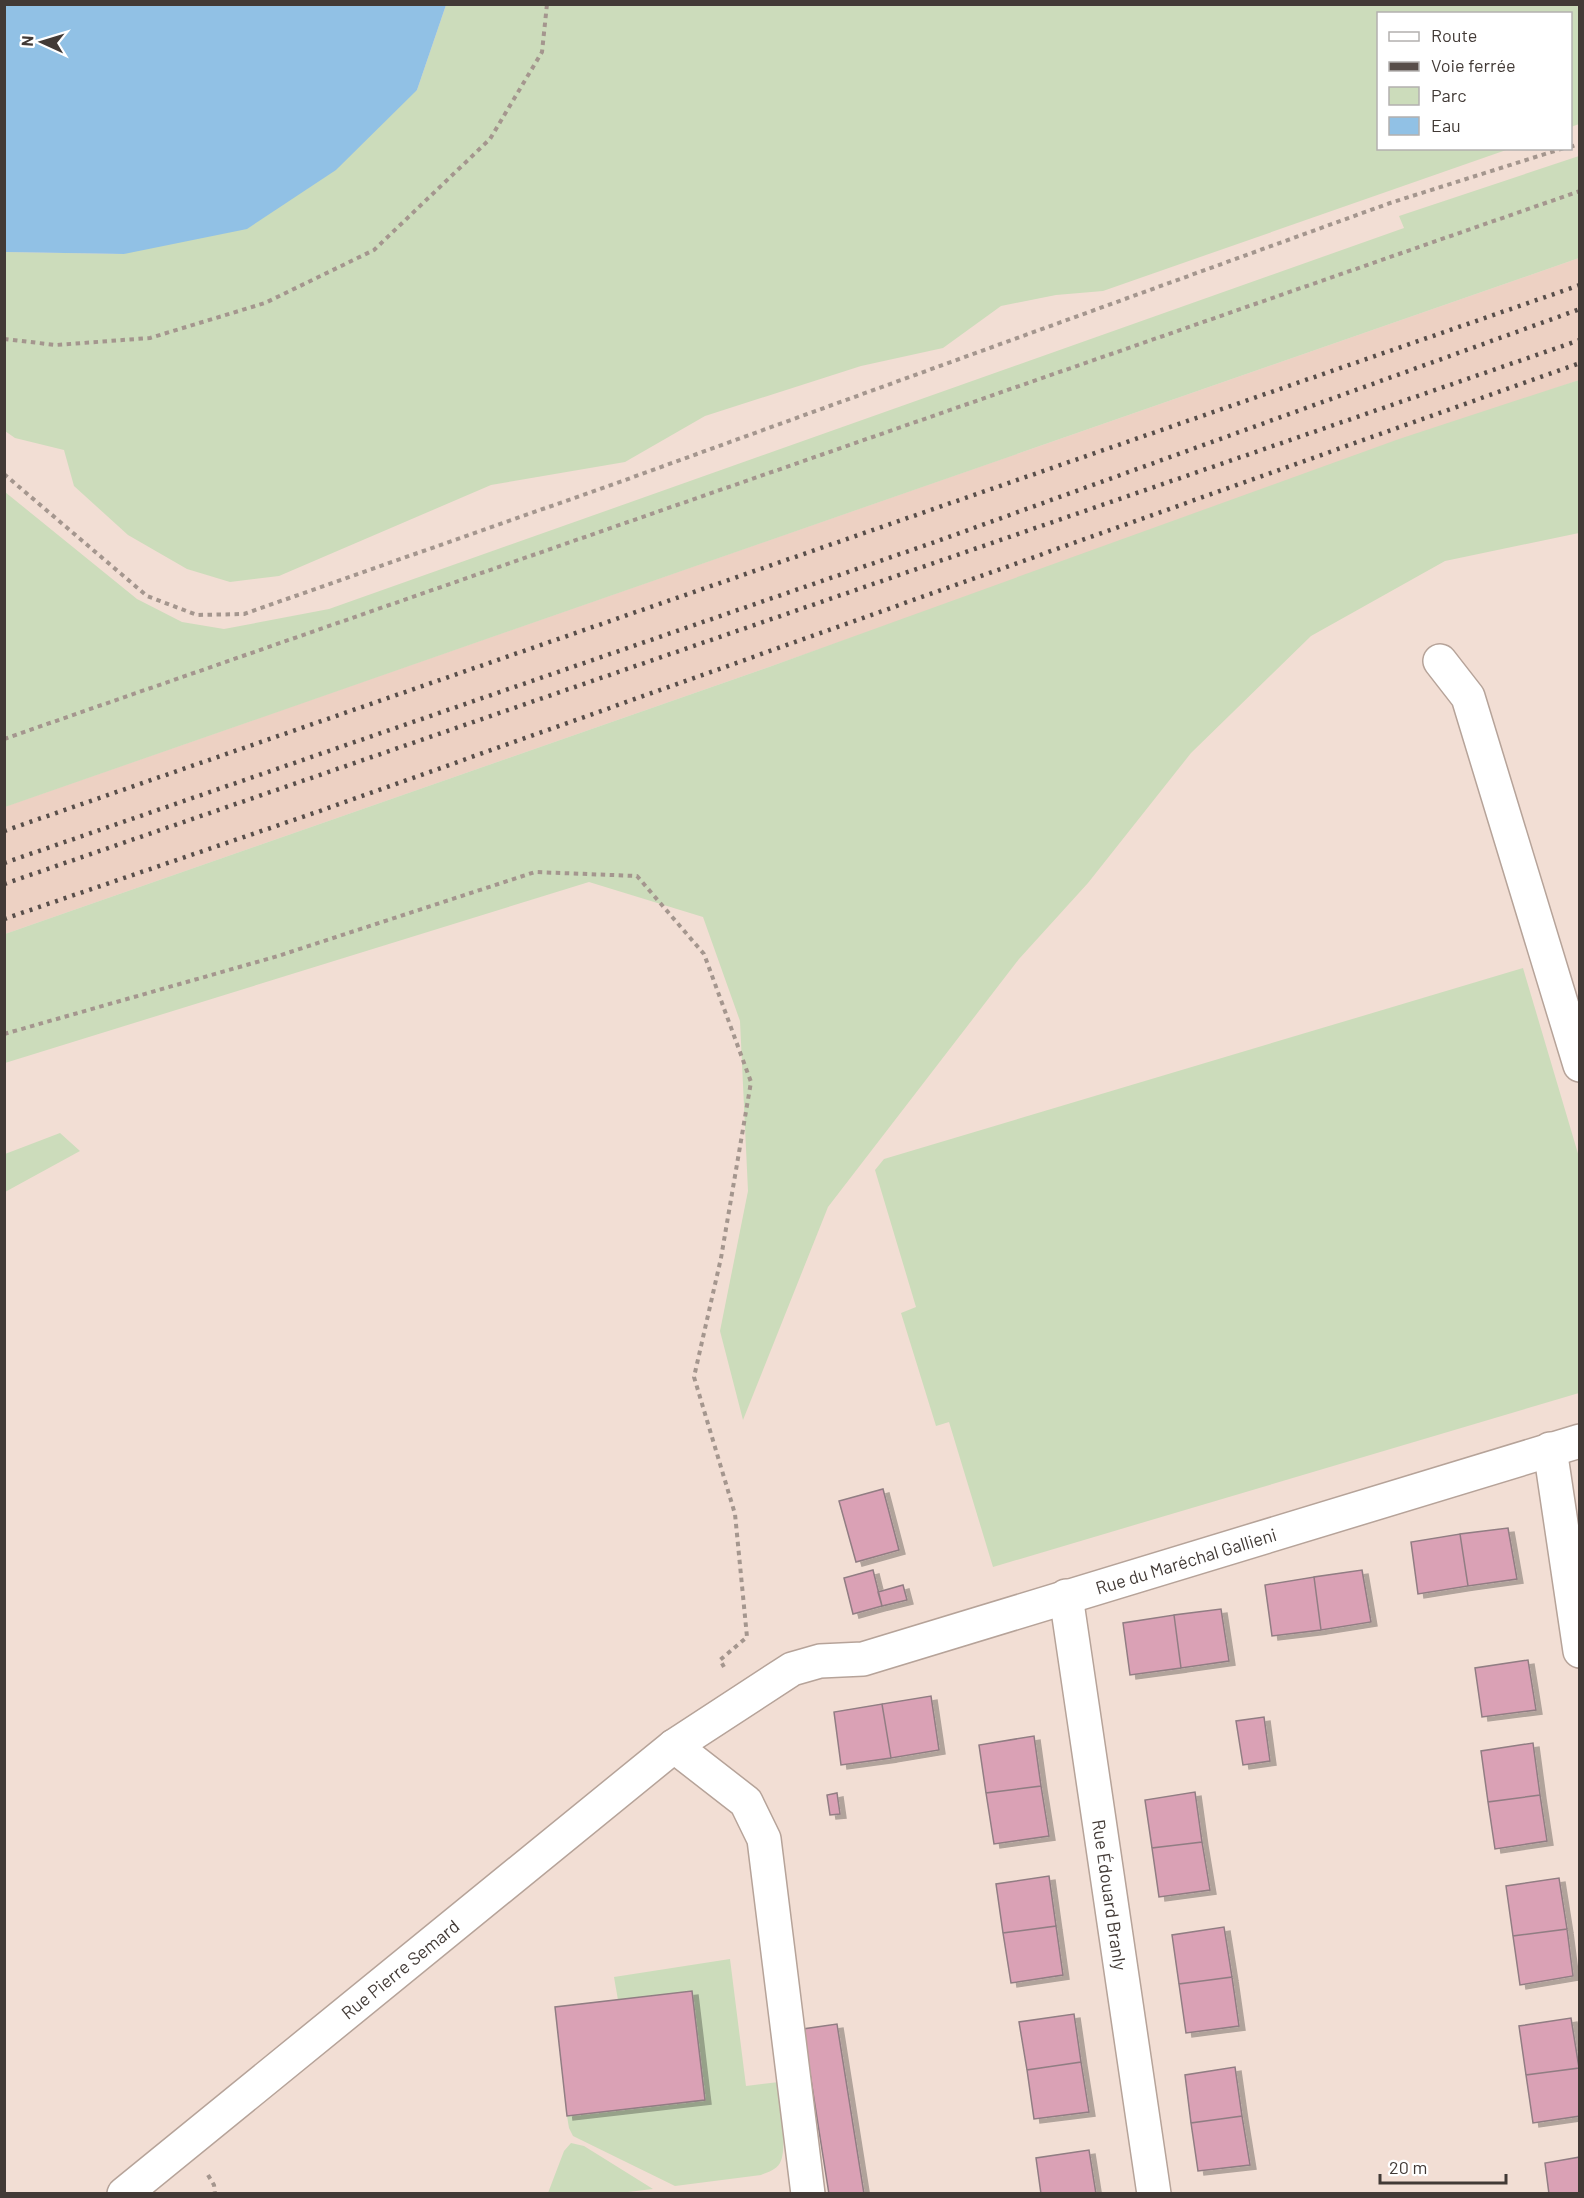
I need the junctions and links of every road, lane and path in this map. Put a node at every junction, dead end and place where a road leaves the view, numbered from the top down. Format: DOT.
graph roads {
  1 [pos="547,4"];
  2 [pos="1558,150"];
  3 [pos="1580,191"];
  4 [pos="4,339"];
  5 [pos="4,474"];
  6 [pos="1440,661"];
  7 [pos="4,739"];
  8 [pos="4,1034"];
  9 [pos="1580,1065"];
  10 [pos="1565,1445"];
  11 [pos="1066,1596"];
  12 [pos="747,1638"];
  13 [pos="1580,1651"];
  14 [pos="792,1670"];
  15 [pos="674,1746"];
  16 [pos="124,2193"];
  17 [pos="808,2193"];
  18 [pos="1154,2193"];
  1 -- 4 [label="path"];
  2 -- 5 [label="path"];
  3 -- 7 [label="path"];
  6 -- 9 [label="street"];
  8 -- 12 [label="path"];
  10 -- 11 [label="street, Rue du Maréchal Gallieni"];
  10 -- 13 [label="street"];
  11 -- 14 [label="street, Rue du Maréchal Gallieni"];
  11 -- 18 [label="street, Rue Édouard Branly"];
  14 -- 15 [label="street, Rue Pierre Semard"];
  15 -- 16 [label="street, Rue Pierre Semard"];
  15 -- 17 [label="street"];
}
